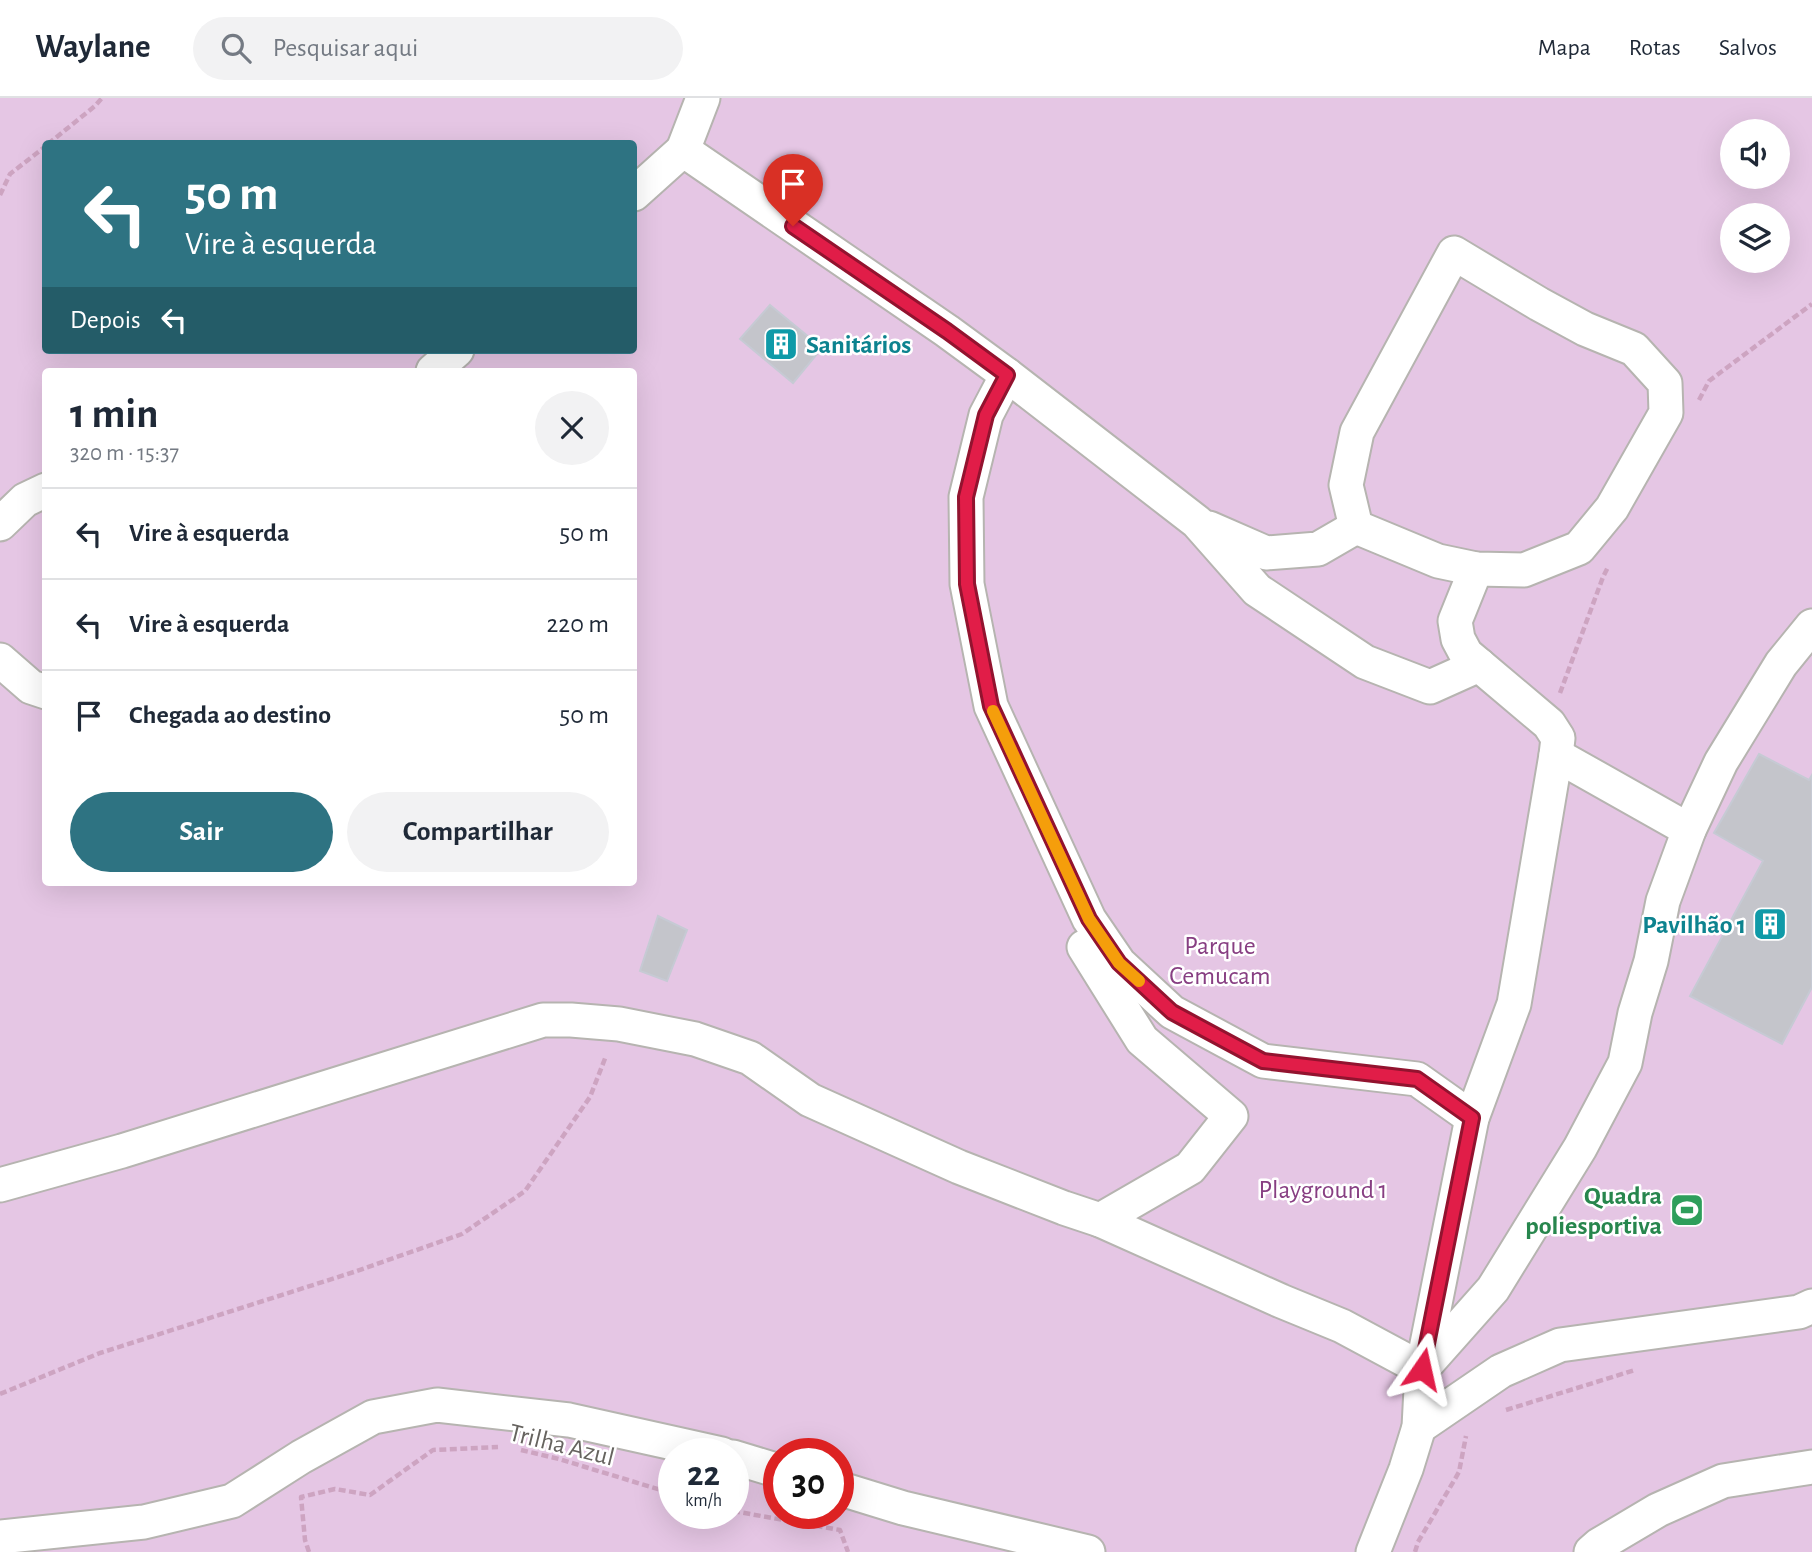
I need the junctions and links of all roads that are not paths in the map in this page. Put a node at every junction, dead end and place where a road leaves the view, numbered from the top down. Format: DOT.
graph roads {
  1 [pos="703,98"];
  2 [pos="683,150"];
  3 [pos="637,191"];
  4 [pos="452,354"];
  5 [pos="436,368"];
  6 [pos="1007,375"];
  7 [pos="42,492"];
  8 [pos="966,497"];
  9 [pos="1197,522"];
  10 [pos="0,524"];
  11 [pos="1356,527"];
  12 [pos="1476,569"];
  13 [pos="1812,626"];
  14 [pos="0,660"];
  15 [pos="1479,665"];
  16 [pos="42,691"];
  17 [pos="1556,755"];
  18 [pos="1689,830"];
  19 [pos="1472,1118"];
  20 [pos="0,1185"];
  21 [pos="1100,1220"];
  22 [pos="1812,1306"];
  23 [pos="1422,1369"];
  24 [pos="1419,1427"];
  25 [pos="658,1440"];
  26 [pos="1812,1467"];
  27 [pos="854,1493"];
  28 [pos="0,1537"];
  29 [pos="1088,1552"];
  30 [pos="1373,1552"];
  31 [pos="1591,1552"];
  1 -- 2 [label="street"];
  2 -- 3 [label="street"];
  2 -- 6 [label="street"];
  4 -- 5 [label="street"];
  6 -- 8 [label="street"];
  6 -- 9 [label="street"];
  7 -- 10 [label="street"];
  8 -- 19 [label="street"];
  8 -- 21 [label="street"];
  9 -- 11 [label="street"];
  9 -- 15 [label="street"];
  11 -- 12 [label="street"];
  11 -- 12 [label="street"];
  12 -- 15 [label="street"];
  13 -- 18 [label="street"];
  14 -- 16 [label="street"];
  15 -- 17 [label="street"];
  17 -- 18 [label="street"];
  17 -- 19 [label="street"];
  18 -- 23 [label="street"];
  19 -- 23 [label="street"];
  20 -- 21 [label="street"];
  21 -- 23 [label="street"];
  22 -- 24 [label="street"];
  23 -- 24 [label="street"];
  24 -- 30 [label="street"];
  25 -- 28 [label="street"];
  26 -- 31 [label="street"];
  27 -- 29 [label="street"];
}
